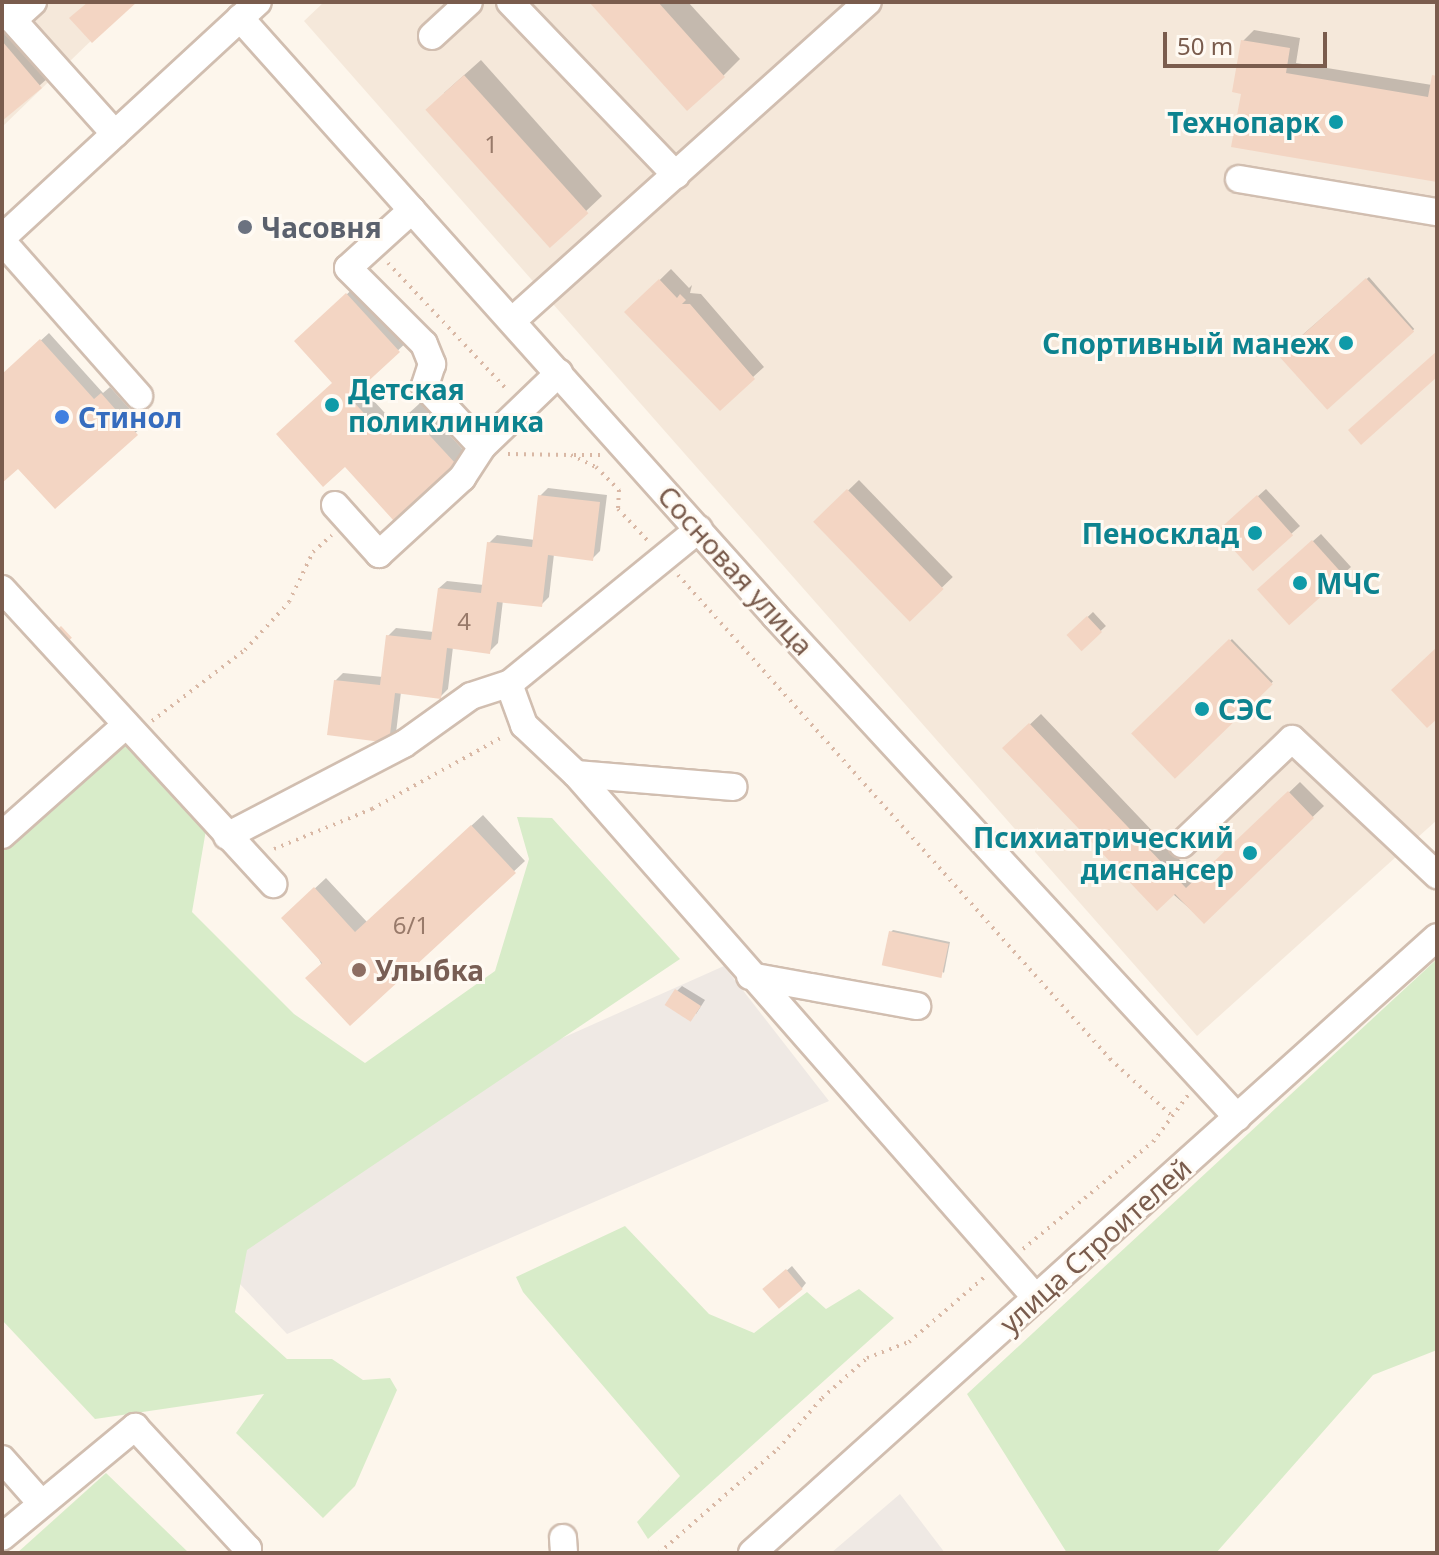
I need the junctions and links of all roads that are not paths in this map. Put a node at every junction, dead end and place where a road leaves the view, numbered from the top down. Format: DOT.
graph roads {
  1 [pos="33,2"];
  2 [pos="469,2"];
  3 [pos="510,2"];
  4 [pos="868,2"];
  5 [pos="249,10"];
  6 [pos="7,14"];
  7 [pos="432,36"];
  8 [pos="115,134"];
  9 [pos="676,175"];
  10 [pos="1239,179"];
  11 [pos="412,210"];
  12 [pos="1437,212"];
  13 [pos="2,240"];
  14 [pos="512,321"];
  15 [pos="559,373"];
  16 [pos="139,396"];
  17 [pos="482,447"];
  18 [pos="341,513"];
  19 [pos="699,529"];
  20 [pos="2,589"];
  21 [pos="509,684"];
  22 [pos="130,730"];
  23 [pos="576,774"];
  24 [pos="733,787"];
  25 [pos="2,835"];
  26 [pos="227,836"];
  27 [pos="1182,844"];
  28 [pos="1437,875"];
  29 [pos="273,884"];
  30 [pos="1437,937"];
  31 [pos="750,976"];
  32 [pos="917,1006"];
  33 [pos="1237,1117"];
  34 [pos="1036,1298"];
  35 [pos="2,1459"];
  36 [pos="40,1502"];
  37 [pos="2,1537"];
  38 [pos="249,1552"];
  39 [pos="752,1553"];
  1 -- 6 [label="street"];
  2 -- 7 [label="street"];
  3 -- 9 [label="street"];
  4 -- 9 [label="street"];
  5 -- 8 [label="street"];
  5 -- 11 [label="street, Сосновая улица"];
  6 -- 8 [label="street"];
  8 -- 13 [label="street"];
  9 -- 14 [label="street"];
  10 -- 12 [label="street"];
  11 -- 14 [label="street, Сосновая улица"];
  11 -- 17 [label="street"];
  13 -- 16 [label="street"];
  14 -- 15 [label="street, Сосновая улица"];
  15 -- 17 [label="street"];
  15 -- 19 [label="street, Сосновая улица"];
  17 -- 18 [label="street"];
  19 -- 21 [label="street"];
  19 -- 33 [label="street, Сосновая улица"];
  20 -- 22 [label="street"];
  21 -- 23 [label="street"];
  21 -- 26 [label="street"];
  22 -- 25 [label="street"];
  22 -- 26 [label="street"];
  23 -- 24 [label="street"];
  23 -- 31 [label="street"];
  26 -- 29 [label="street"];
  27 -- 28 [label="street"];
  30 -- 33 [label="street, улица Строителей"];
  31 -- 32 [label="street"];
  31 -- 34 [label="street"];
  33 -- 34 [label="street, улица Строителей"];
  34 -- 39 [label="street, улица Строителей"];
  35 -- 36 [label="street"];
  36 -- 37 [label="street"];
  36 -- 38 [label="street"];
}
